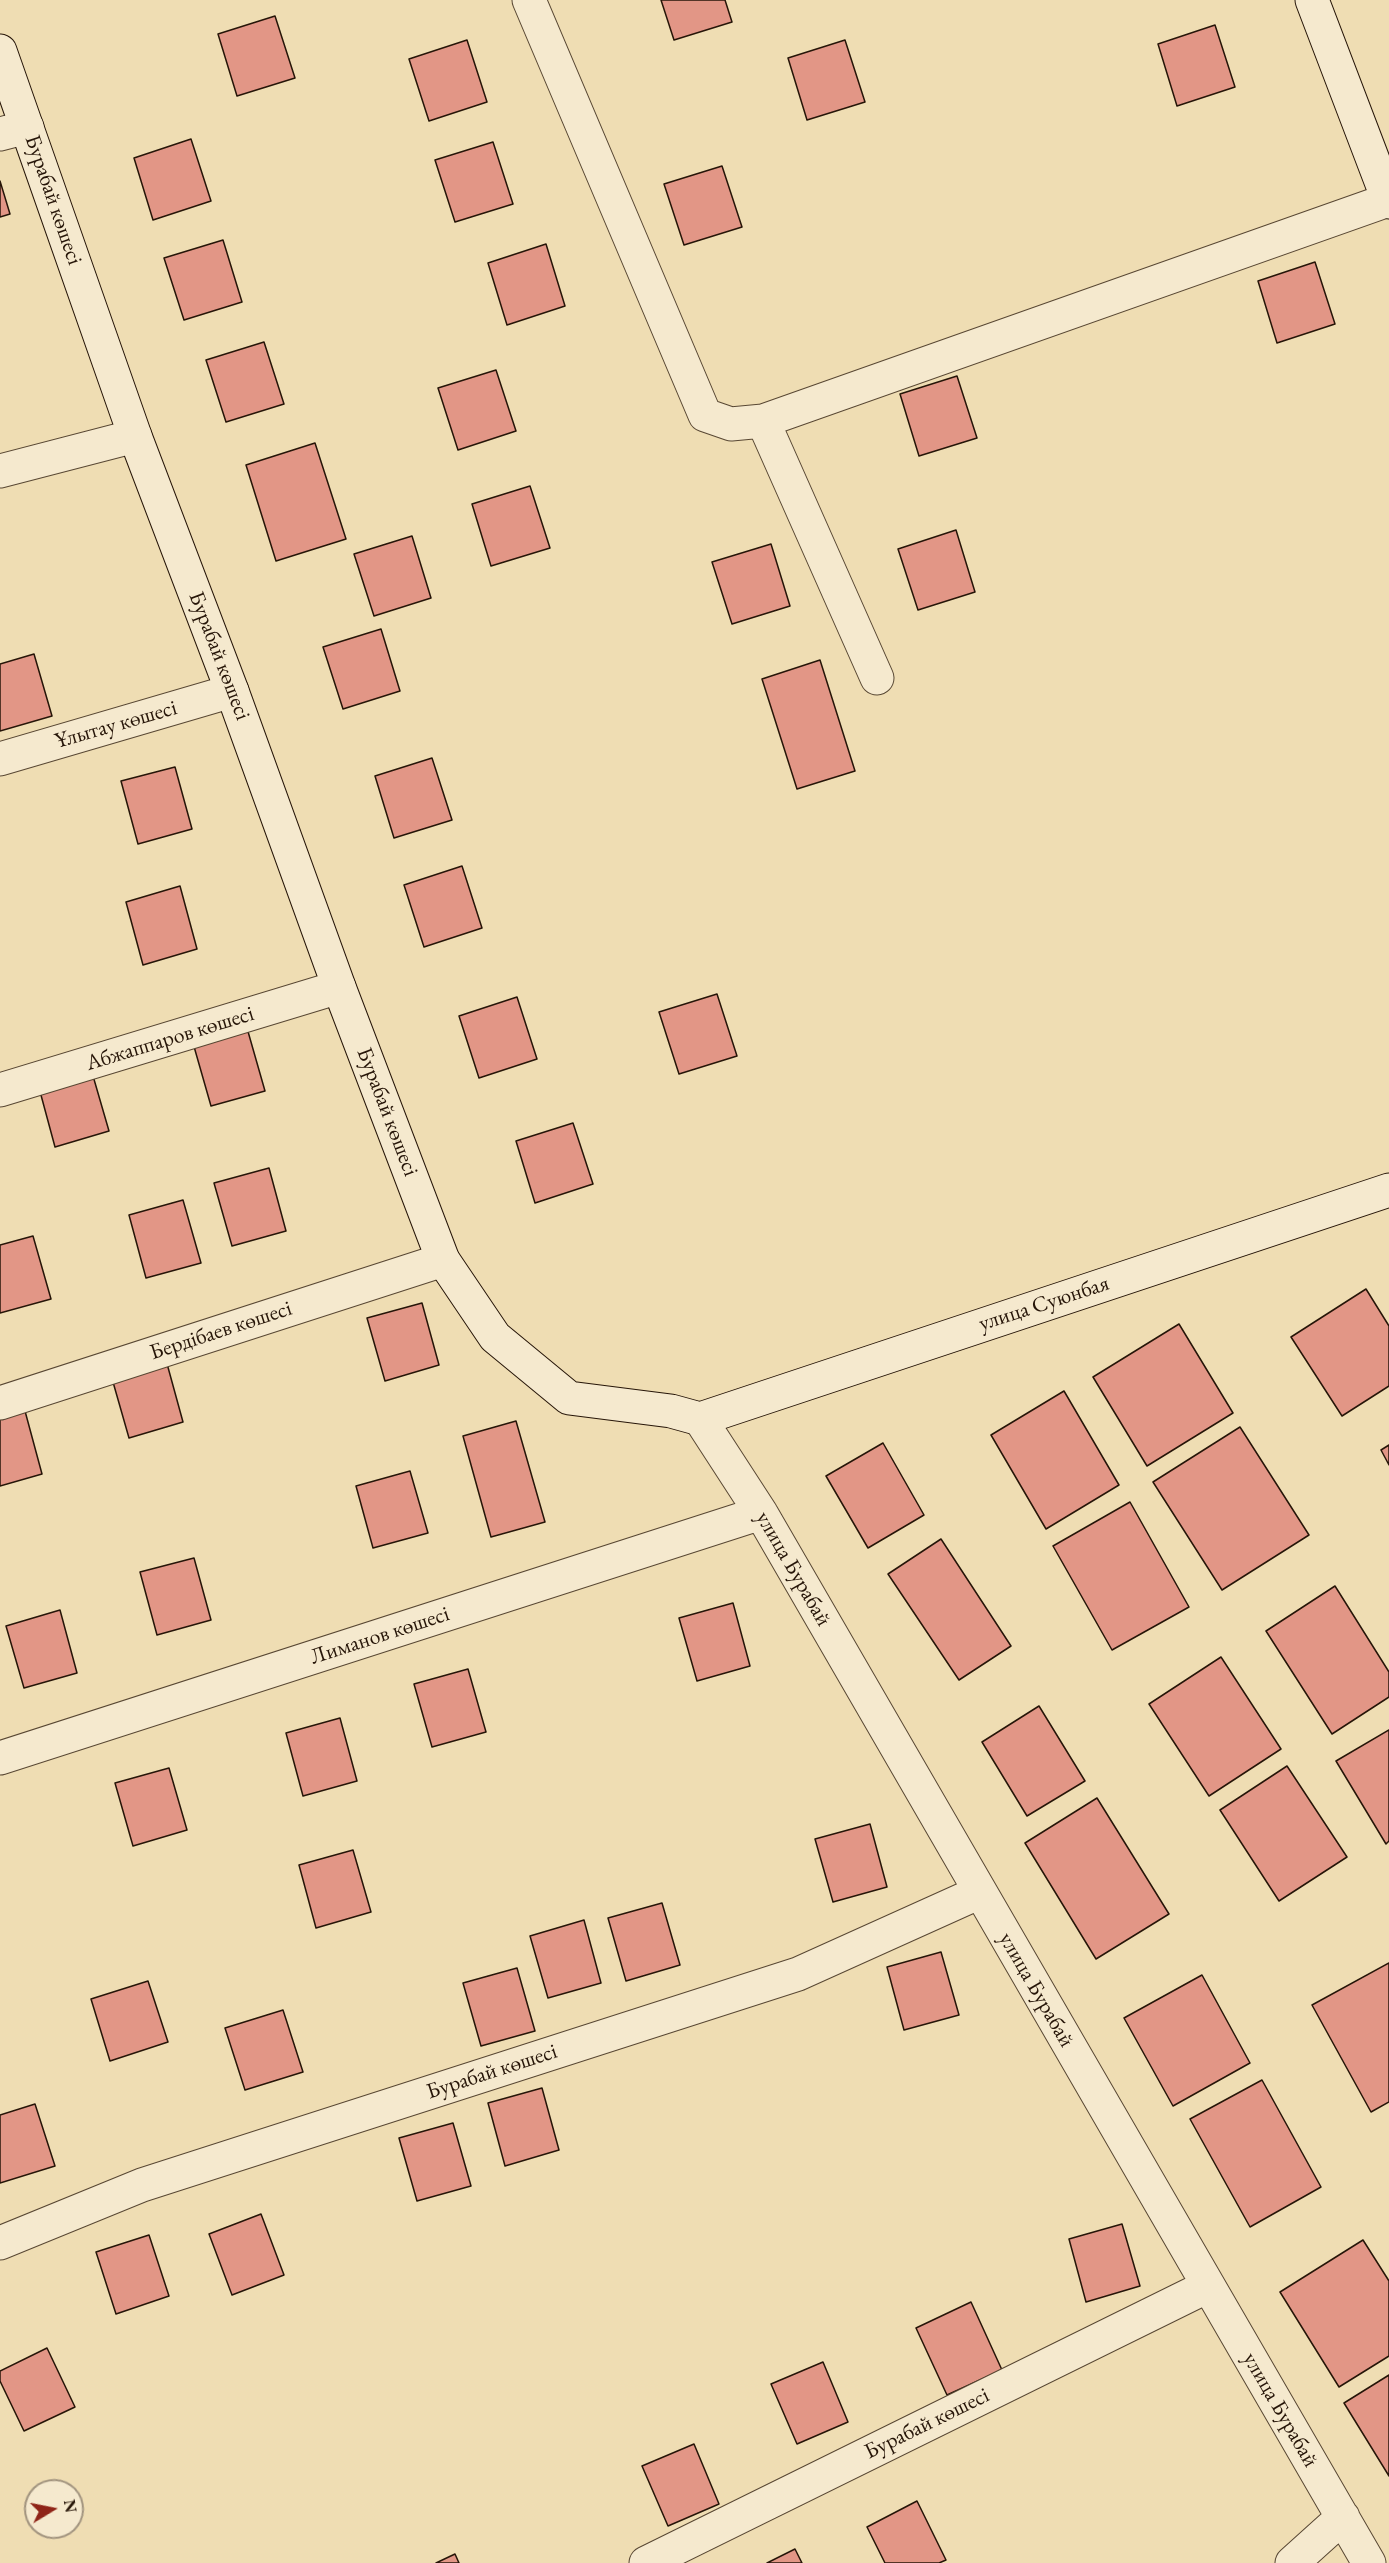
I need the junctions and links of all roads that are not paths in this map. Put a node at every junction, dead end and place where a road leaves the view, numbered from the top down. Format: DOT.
graph roads {
  1 [pos="529,0"];
  2 [pos="1312,0"];
  3 [pos="0,51"];
  4 [pos="14,131"];
  5 [pos="1389,201"];
  6 [pos="763,421"];
  7 [pos="135,436"];
  8 [pos="0,471"];
  9 [pos="878,678"];
  10 [pos="232,691"];
  11 [pos="0,759"];
  12 [pos="339,987"];
  13 [pos="0,1090"];
  14 [pos="1389,1190"];
  15 [pos="443,1260"];
  16 [pos="0,1403"];
  17 [pos="700,1419"];
  18 [pos="760,1513"];
  19 [pos="0,1758"];
  20 [pos="980,1892"];
  21 [pos="0,2243"];
  22 [pos="1208,2286"];
  23 [pos="1342,2517"];
  24 [pos="646,2563"];
  25 [pos="1292,2563"];
  26 [pos="1369,2563"];
  1 -- 6 [label="street"];
  2 -- 5 [label="street"];
  3 -- 4 [label="street, Бурабай көшесі"];
  4 -- 7 [label="street, Бурабай көшесі"];
  5 -- 6 [label="street"];
  6 -- 9 [label="street"];
  7 -- 8 [label="street"];
  7 -- 10 [label="street, Бурабай көшесі"];
  10 -- 11 [label="street, Ұлытау көшесі"];
  10 -- 12 [label="street, Бурабай көшесі"];
  12 -- 13 [label="street, Абжаппаров көшесі"];
  12 -- 15 [label="street, Бурабай көшесі"];
  14 -- 17 [label="street, улица Суюнбая"];
  15 -- 16 [label="street, Бердібаев көшесі"];
  15 -- 17 [label="street, Бурабай көшесі"];
  17 -- 18 [label="street, улица Бурабай"];
  18 -- 19 [label="street, Лиманов көшесі"];
  18 -- 20 [label="street, улица Бурабай"];
  20 -- 21 [label="street, Бурабай көшесі"];
  20 -- 22 [label="street, улица Бурабай"];
  22 -- 23 [label="street, улица Бурабай"];
  22 -- 24 [label="street, Бурабай көшесі"];
  23 -- 25 [label="street"];
  23 -- 26 [label="street, улица Бурабай"];
}
